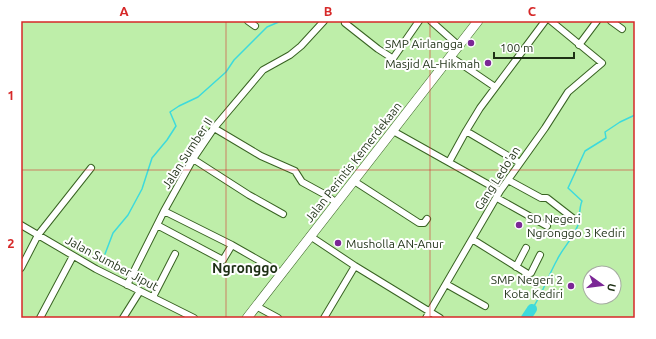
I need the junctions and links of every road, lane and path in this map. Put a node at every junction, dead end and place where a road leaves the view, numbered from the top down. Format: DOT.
graph roads {
  1 [pos="248,21"];
  2 [pos="324,21"];
  3 [pos="419,21"];
  4 [pos="431,21"];
  5 [pos="478,21"];
  6 [pos="545,21"];
  7 [pos="551,21"];
  8 [pos="597,21"];
  9 [pos="611,21"];
  10 [pos="345,23"];
  11 [pos="255,26"];
  12 [pos="622,29"];
  13 [pos="580,45"];
  14 [pos="459,46"];
  15 [pos="451,57"];
  16 [pos="495,87"];
  17 [pos="214,128"];
  18 [pos="393,131"];
  19 [pos="466,131"];
  20 [pos="193,159"];
  21 [pos="449,162"];
  22 [pos="520,163"];
  23 [pos="91,168"];
  24 [pos="508,180"];
  25 [pos="354,181"];
  26 [pos="500,191"];
  27 [pos="497,198"];
  28 [pos="337,203"];
  29 [pos="164,211"];
  30 [pos="283,214"];
  31 [pos="427,219"];
  32 [pos="574,219"];
  33 [pos="21,225"];
  34 [pos="157,225"];
  35 [pos="547,226"];
  36 [pos="38,235"];
  37 [pos="310,236"];
  38 [pos="472,239"];
  39 [pos="232,245"];
  40 [pos="526,248"];
  41 [pos="175,254"];
  42 [pos="540,255"];
  43 [pos="73,256"];
  44 [pos="355,266"];
  45 [pos="516,267"];
  46 [pos="21,268"];
  47 [pos="281,273"];
  48 [pos="446,284"];
  49 [pos="127,285"];
  50 [pos="140,291"];
  51 [pos="153,297"];
  52 [pos="256,306"];
  53 [pos="485,306"];
  54 [pos="430,312"];
  55 [pos="325,316"];
  56 [pos="40,318"];
  57 [pos="123,318"];
  58 [pos="194,318"];
  59 [pos="247,318"];
  60 [pos="278,318"];
  61 [pos="332,318"];
  62 [pos="426,318"];
  63 [pos="440,318"];
  1 -- 11 [label="street"];
  2 -- 17 [label="street, Jalan Sumber II"];
  3 -- 10 [label="street"];
  4 -- 14 [label="street"];
  5 -- 14 [label="main road, Jalan Perintis Kemerdekaan"];
  6 -- 16 [label="street"];
  7 -- 13 [label="street"];
  8 -- 13 [label="street"];
  9 -- 12 [label="street"];
  13 -- 22 [label="street, Gang Ledo'an"];
  14 -- 15 [label="main road, Jalan Perintis Kemerdekaan"];
  15 -- 16 [label="street"];
  15 -- 18 [label="main road, Jalan Perintis Kemerdekaan"];
  16 -- 19 [label="street"];
  17 -- 20 [label="street, Jalan Sumber II"];
  17 -- 28 [label="street"];
  18 -- 21 [label="street"];
  18 -- 25 [label="main road, Jalan Perintis Kemerdekaan"];
  19 -- 21 [label="street"];
  19 -- 22 [label="street"];
  20 -- 29 [label="street, Jalan Sumber II"];
  20 -- 30 [label="street"];
  21 -- 26 [label="street"];
  22 -- 24 [label="street, Gang Ledo'an"];
  23 -- 36 [label="street"];
  24 -- 26 [label="street, Gang Ledo'an"];
  24 -- 32 [label="street"];
  25 -- 28 [label="main road, Jalan Perintis Kemerdekaan"];
  25 -- 31 [label="street"];
  26 -- 27 [label="street, Gang Ledo'an"];
  27 -- 35 [label="street"];
  27 -- 38 [label="street, Gang Ledo'an"];
  28 -- 37 [label="main road, Jalan Perintis Kemerdekaan"];
  29 -- 34 [label="street, Jalan Sumber II"];
  29 -- 39 [label="street"];
  33 -- 36 [label="street, Jalan Sumber Jiput"];
  34 -- 39 [label="street"];
  34 -- 49 [label="street, Jalan Sumber II"];
  36 -- 43 [label="street, Jalan Sumber Jiput"];
  36 -- 46 [label="street"];
  37 -- 44 [label="street"];
  37 -- 47 [label="main road, Jalan Perintis Kemerdekaan"];
  38 -- 45 [label="street"];
  38 -- 48 [label="street, Gang Ledo'an"];
  39 -- 47 [label="street"];
  40 -- 45 [label="street"];
  41 -- 51 [label="street"];
  42 -- 45 [label="street"];
  43 -- 49 [label="street, Jalan Sumber Jiput"];
  43 -- 56 [label="street"];
  44 -- 54 [label="street"];
  44 -- 55 [label="street"];
  47 -- 52 [label="main road, Jalan Perintis Kemerdekaan"];
  48 -- 53 [label="street"];
  48 -- 54 [label="street, Gang Ledo'an"];
  49 -- 50 [label="street, Jalan Sumber Jiput"];
  50 -- 51 [label="street, Jalan Sumber Jiput"];
  50 -- 57 [label="street"];
  51 -- 58 [label="street, Jalan Sumber Jiput"];
  52 -- 59 [label="main road, Jalan Perintis Kemerdekaan"];
  52 -- 60 [label="street"];
  54 -- 62 [label="street, Gang Ledo'an"];
  54 -- 63 [label="street"];
  55 -- 61 [label="street"];
}
